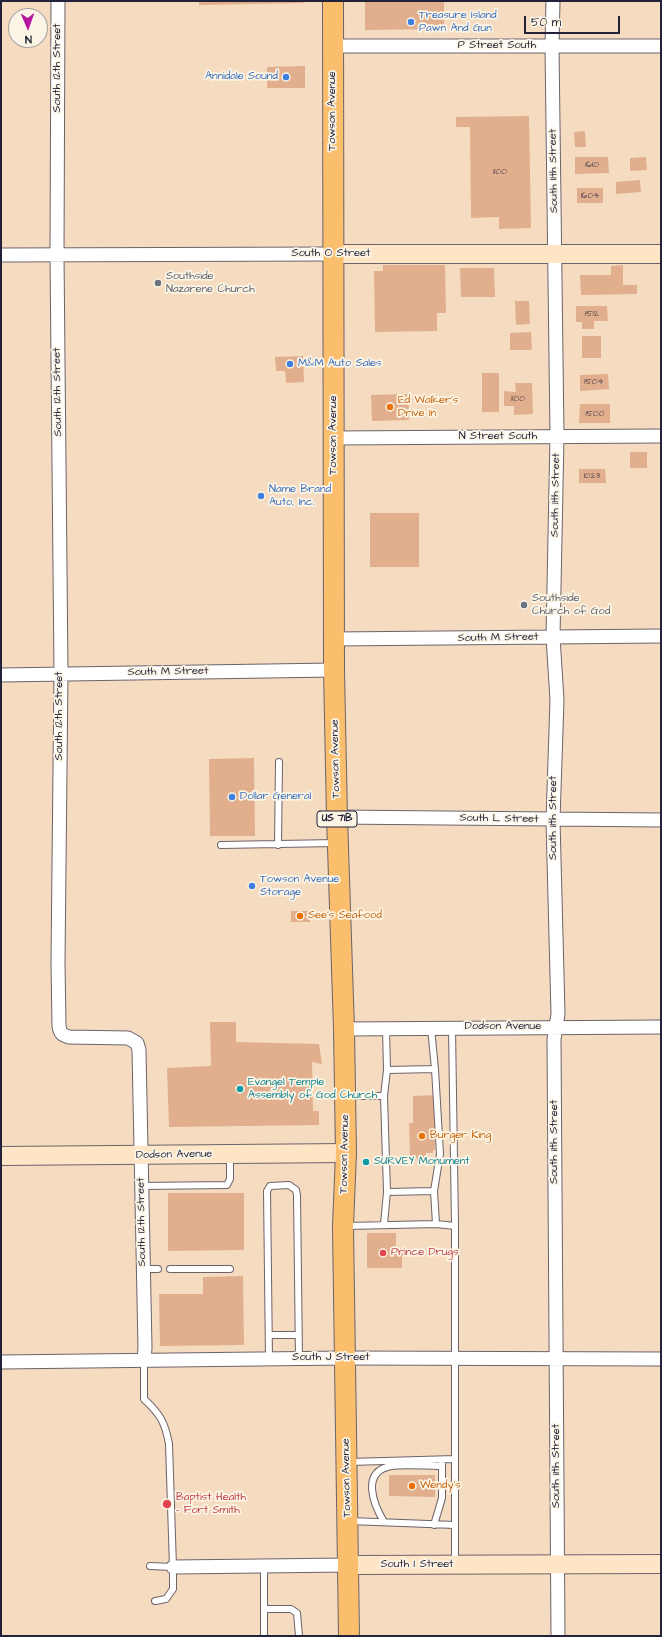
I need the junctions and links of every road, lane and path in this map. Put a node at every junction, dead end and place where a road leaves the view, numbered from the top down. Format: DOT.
graph roads {
  1 [pos="58,1"];
  2 [pos="333,1"];
  3 [pos="553,1"];
  4 [pos="333,46"];
  5 [pos="552,46"];
  6 [pos="661,46"];
  7 [pos="334,254"];
  8 [pos="556,254"];
  9 [pos="661,254"];
  10 [pos="1,255"];
  11 [pos="57,255"];
  12 [pos="557,436"];
  13 [pos="661,436"];
  14 [pos="334,438"];
  15 [pos="661,636"];
  16 [pos="553,637"];
  17 [pos="334,639"];
  18 [pos="334,670"];
  19 [pos="61,673"];
  20 [pos="1,675"];
  21 [pos="279,762"];
  22 [pos="336,817"];
  23 [pos="553,820"];
  24 [pos="661,820"];
  25 [pos="337,843"];
  26 [pos="221,845"];
  27 [pos="278,845"];
  28 [pos="556,1027"];
  29 [pos="661,1027"];
  30 [pos="386,1028"];
  31 [pos="431,1028"];
  32 [pos="452,1028"];
  33 [pos="344,1029"];
  34 [pos="435,1068"];
  35 [pos="387,1070"];
  36 [pos="345,1096"];
  37 [pos="384,1096"];
  38 [pos="346,1153"];
  39 [pos="230,1154"];
  40 [pos="1,1156"];
  41 [pos="141,1156"];
  42 [pos="142,1186"];
  43 [pos="434,1191"];
  44 [pos="387,1192"];
  45 [pos="384,1224"];
  46 [pos="436,1224"];
  47 [pos="343,1226"];
  48 [pos="454,1226"];
  49 [pos="144,1269"];
  50 [pos="158,1269"];
  51 [pos="170,1269"];
  52 [pos="230,1269"];
  53 [pos="269,1335"];
  54 [pos="298,1335"];
  55 [pos="299,1358"];
  56 [pos="345,1358"];
  57 [pos="455,1358"];
  58 [pos="269,1359"];
  59 [pos="556,1359"];
  60 [pos="661,1359"];
  61 [pos="144,1360"];
  62 [pos="1,1362"];
  63 [pos="442,1459"];
  64 [pos="455,1459"];
  65 [pos="346,1462"];
  66 [pos="442,1466"];
  67 [pos="348,1521"];
  68 [pos="384,1522"];
  69 [pos="434,1525"];
  70 [pos="455,1525"];
  71 [pos="455,1564"];
  72 [pos="557,1564"];
  73 [pos="661,1564"];
  74 [pos="348,1565"];
  75 [pos="150,1566"];
  76 [pos="264,1566"];
  77 [pos="173,1567"];
  78 [pos="155,1601"];
  79 [pos="264,1609"];
  80 [pos="264,1636"];
  81 [pos="299,1636"];
  82 [pos="349,1636"];
  83 [pos="558,1636"];
  1 -- 11 [label="street, South 12th Street"];
  2 -- 4 [label="main road, Towson Avenue / US 71B"];
  3 -- 5 [label="street, South 11th Street"];
  4 -- 5 [label="street, P Street South"];
  4 -- 7 [label="main road, Towson Avenue / US 71B"];
  5 -- 6 [label="street, P Street South"];
  5 -- 8 [label="street, South 11th Street"];
  7 -- 8 [label="street, South O Street"];
  7 -- 11 [label="street, South O Street"];
  7 -- 14 [label="main road, Towson Avenue / US 71B"];
  8 -- 9 [label="street, South O Street"];
  8 -- 12 [label="street, South 11th Street"];
  10 -- 11 [label="street, South O Street"];
  11 -- 19 [label="street, South 12th Street"];
  12 -- 13 [label="street, N Street South"];
  12 -- 14 [label="street, N Street South"];
  12 -- 16 [label="street, South 11th Street"];
  14 -- 17 [label="main road, Towson Avenue / US 71B"];
  15 -- 16 [label="street, South M Street"];
  16 -- 17 [label="street, South M Street"];
  16 -- 23 [label="street, South 11th Street"];
  17 -- 18 [label="main road, Towson Avenue / US 71B"];
  18 -- 19 [label="street, South M Street"];
  18 -- 22 [label="main road, Towson Avenue / US 71B"];
  19 -- 20 [label="street, South M Street"];
  19 -- 41 [label="street, South 12th Street"];
  21 -- 27 [label="lane"];
  22 -- 23 [label="street, South L Street"];
  22 -- 25 [label="main road, Towson Avenue / US 71B"];
  23 -- 24 [label="street, South L Street"];
  23 -- 28 [label="street, South 11th Street"];
  25 -- 27 [label="lane"];
  25 -- 33 [label="main road, Towson Avenue / US 71B"];
  26 -- 27 [label="lane"];
  28 -- 29 [label="street, Dodson Avenue"];
  28 -- 32 [label="street, Dodson Avenue"];
  28 -- 59 [label="street, South 11th Street"];
  30 -- 31 [label="street, Dodson Avenue"];
  30 -- 33 [label="street, Dodson Avenue"];
  30 -- 35 [label="lane"];
  31 -- 32 [label="street, Dodson Avenue"];
  31 -- 34 [label="lane"];
  32 -- 48 [label="lane"];
  33 -- 36 [label="main road, Towson Avenue / US 71B"];
  34 -- 35 [label="lane"];
  34 -- 43 [label="lane"];
  35 -- 37 [label="lane"];
  36 -- 37 [label="lane"];
  36 -- 38 [label="main road, Towson Avenue / US 71B"];
  37 -- 44 [label="lane"];
  38 -- 39 [label="street, Dodson Avenue"];
  38 -- 47 [label="main road, Towson Avenue / US 71B"];
  39 -- 41 [label="street, Dodson Avenue"];
  39 -- 42 [label="lane"];
  40 -- 41 [label="street, Dodson Avenue"];
  41 -- 42 [label="street, South 12th Street"];
  42 -- 49 [label="street, South 12th Street"];
  43 -- 44 [label="lane"];
  43 -- 46 [label="lane"];
  44 -- 45 [label="lane"];
  45 -- 46 [label="lane"];
  45 -- 47 [label="lane"];
  46 -- 48 [label="lane"];
  47 -- 56 [label="main road, Towson Avenue / US 71B"];
  48 -- 57 [label="lane"];
  49 -- 50 [label="lane"];
  49 -- 61 [label="street, South 12th Street"];
  51 -- 52 [label="lane"];
  53 -- 54 [label="lane"];
  53 -- 54 [label="lane"];
  53 -- 58 [label="lane"];
  54 -- 55 [label="lane"];
  55 -- 56 [label="street, South J Street"];
  55 -- 58 [label="street, South J Street"];
  56 -- 57 [label="street, South J Street"];
  56 -- 65 [label="main road, Towson Avenue / US 71B"];
  57 -- 59 [label="street, South J Street"];
  57 -- 64 [label="lane"];
  58 -- 61 [label="street, South J Street"];
  59 -- 60 [label="street, South J Street"];
  59 -- 72 [label="street, South 11th Street"];
  61 -- 62 [label="street, South J Street"];
  61 -- 77 [label="lane"];
  63 -- 64 [label="lane"];
  63 -- 65 [label="lane"];
  63 -- 66 [label="lane"];
  64 -- 70 [label="lane"];
  65 -- 67 [label="main road, Towson Avenue / US 71B"];
  66 -- 68 [label="lane"];
  66 -- 69 [label="lane"];
  67 -- 68 [label="lane"];
  67 -- 74 [label="main road, Towson Avenue / US 71B"];
  68 -- 69 [label="lane"];
  69 -- 70 [label="lane"];
  70 -- 71 [label="lane"];
  71 -- 72 [label="street, South I Street"];
  71 -- 74 [label="street, South I Street"];
  72 -- 73 [label="street, South I Street"];
  72 -- 83 [label="street, South 11th Street"];
  74 -- 76 [label="street, South I Street"];
  74 -- 82 [label="main road, Towson Avenue / US 71B"];
  75 -- 77 [label="lane"];
  76 -- 77 [label="street, South I Street"];
  76 -- 79 [label="lane"];
  77 -- 78 [label="lane"];
  79 -- 80 [label="lane"];
  79 -- 81 [label="lane"];
}
